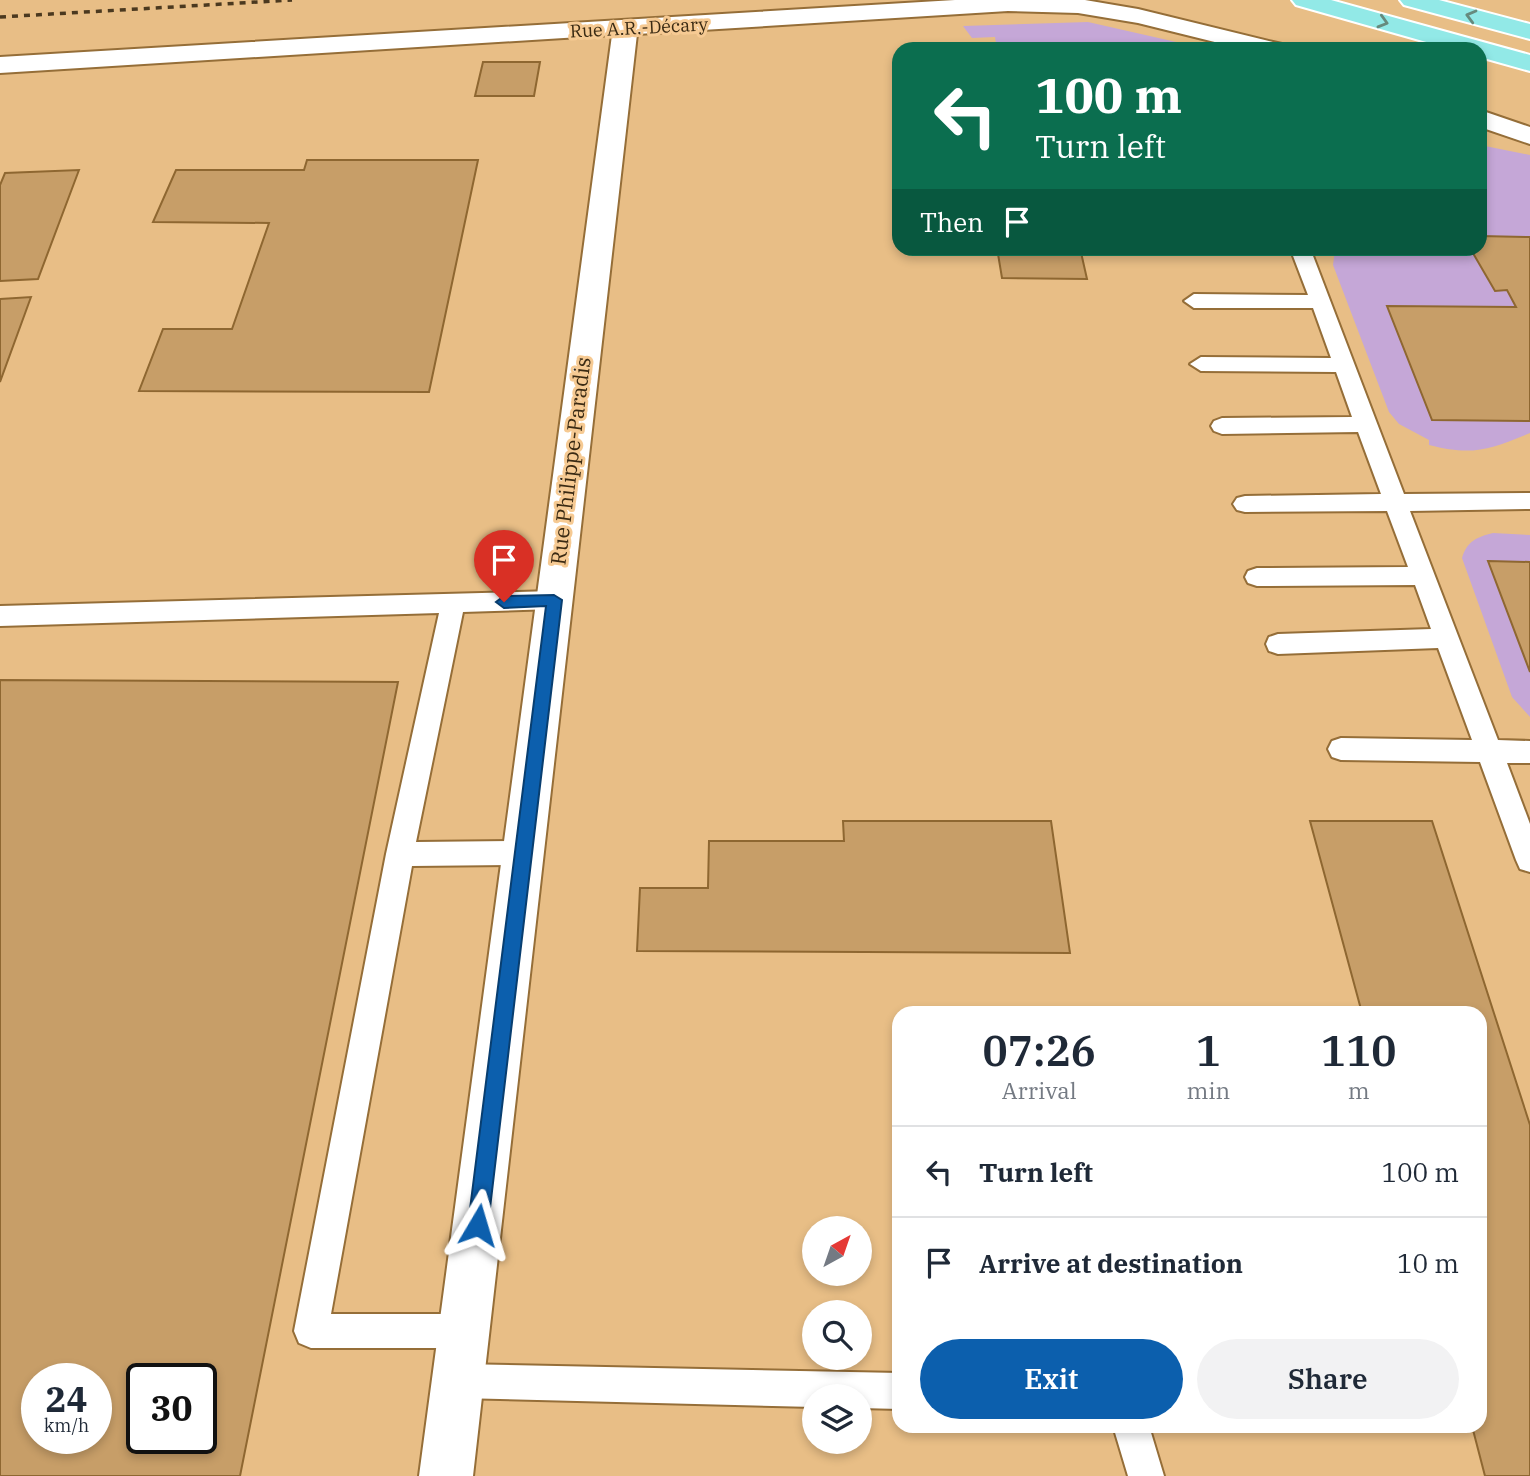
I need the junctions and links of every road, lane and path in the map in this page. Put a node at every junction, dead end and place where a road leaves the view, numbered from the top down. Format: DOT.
graph roads {
  1 [pos="1304,0"];
  2 [pos="1412,0"];
  3 [pos="625,29"];
  4 [pos="1530,32"];
  5 [pos="1244,42"];
  6 [pos="1455,42"];
  7 [pos="1487,51"];
  8 [pos="1530,63"];
  9 [pos="0,65"];
  10 [pos="1487,121"];
  11 [pos="1530,136"];
  12 [pos="1303,256"];
  13 [pos="1194,301"];
  14 [pos="1320,302"];
  15 [pos="1201,364"];
  16 [pos="1342,365"];
  17 [pos="1365,424"];
  18 [pos="1222,426"];
  19 [pos="1530,500"];
  20 [pos="1395,502"];
  21 [pos="1245,504"];
  22 [pos="1423,576"];
  23 [pos="1257,577"];
  24 [pos="554,600"];
  25 [pos="453,603"];
  26 [pos="0,615"];
  27 [pos="1447,638"];
  28 [pos="1278,644"];
  29 [pos="1341,748"];
  30 [pos="1489,750"];
  31 [pos="1530,752"];
  32 [pos="523,853"];
  33 [pos="400,854"];
  34 [pos="1530,860"];
  35 [pos="465,1331"];
  36 [pos="459,1381"];
  37 [pos="892,1391"];
  38 [pos="1133,1433"];
  39 [pos="446,1476"];
  40 [pos="1146,1476"];
  1 -- 6 [label="main road, one-way"];
  4 -- 2 [label="main road, one-way"];
  3 -- 5 [label="street, Rue A.R.-Décary"];
  3 -- 9 [label="street, Rue A.R.-Décary"];
  3 -- 24 [label="street, Rue Philippe-Paradis"];
  7 -- 8 [label="main road"];
  10 -- 11 [label="street"];
  12 -- 14 [label="lane"];
  13 -- 14 [label="lane"];
  14 -- 16 [label="lane"];
  15 -- 16 [label="lane"];
  16 -- 17 [label="lane"];
  17 -- 18 [label="lane"];
  17 -- 20 [label="lane"];
  19 -- 20 [label="lane"];
  20 -- 21 [label="lane"];
  20 -- 22 [label="lane"];
  22 -- 23 [label="lane"];
  22 -- 27 [label="lane"];
  24 -- 25 [label="lane"];
  24 -- 32 [label="street, Rue Philippe-Paradis"];
  25 -- 26 [label="lane"];
  25 -- 33 [label="lane"];
  27 -- 28 [label="lane"];
  27 -- 30 [label="lane"];
  29 -- 30 [label="lane"];
  30 -- 31 [label="lane"];
  30 -- 34 [label="lane"];
  32 -- 33 [label="lane"];
  32 -- 35 [label="street, Rue Philippe-Paradis"];
  33 -- 35 [label="lane"];
  35 -- 36 [label="street, Rue Philippe-Paradis"];
  36 -- 37 [label="lane"];
  36 -- 39 [label="street, Rue Philippe-Paradis"];
  38 -- 40 [label="lane"];
}
